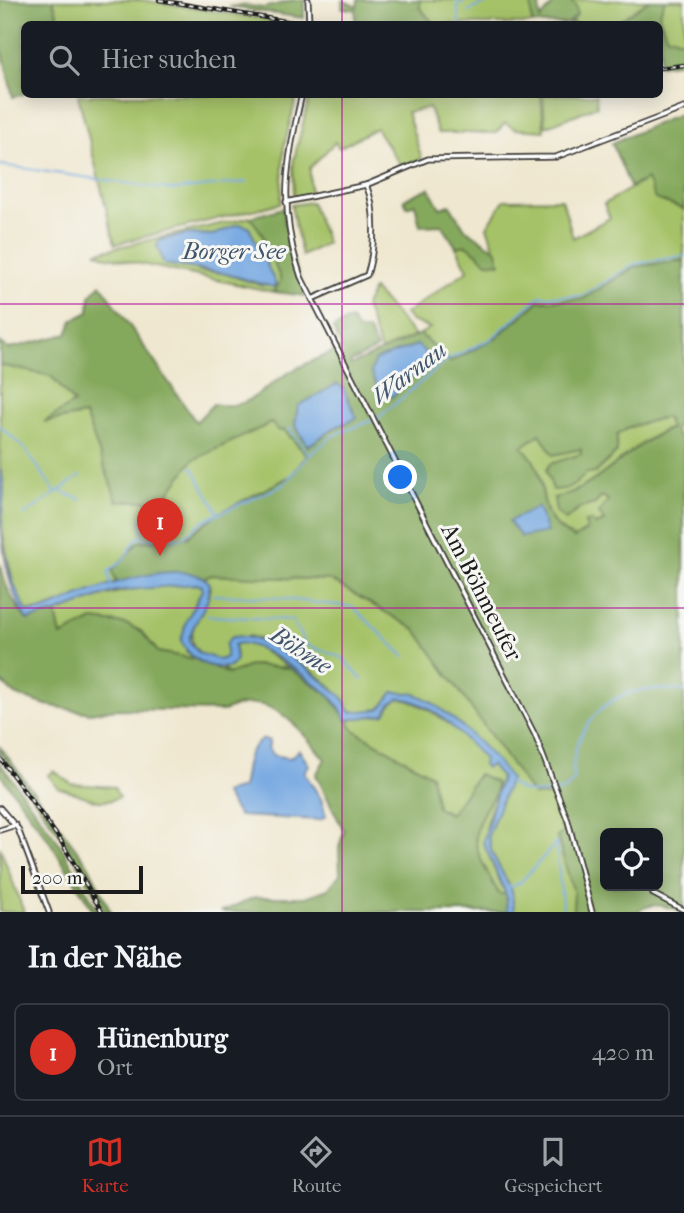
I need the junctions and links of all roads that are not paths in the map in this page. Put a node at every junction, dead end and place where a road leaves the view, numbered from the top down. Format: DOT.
graph roads {
  1 [pos="308,0"];
  2 [pos="309,21"];
  3 [pos="301,98"];
  4 [pos="684,108"];
  5 [pos="366,185"];
  6 [pos="286,202"];
  7 [pos="312,299"];
  8 [pos="0,808"];
  9 [pos="16,825"];
  10 [pos="0,830"];
  11 [pos="653,894"];
  12 [pos="684,911"];
  13 [pos="49,912"];
  14 [pos="593,912"];
  1 -- 2 [label="street"];
  3 -- 6 [label="street, Am Böhmeufer"];
  4 -- 5 [label="street"];
  5 -- 6 [label="street"];
  5 -- 7 [label="street"];
  6 -- 7 [label="street, Am Böhmeufer"];
  7 -- 14 [label="street, Am Böhmeufer"];
  8 -- 9 [label="street"];
  9 -- 10 [label="street"];
  9 -- 13 [label="street"];
  11 -- 12 [label="street"];
}
